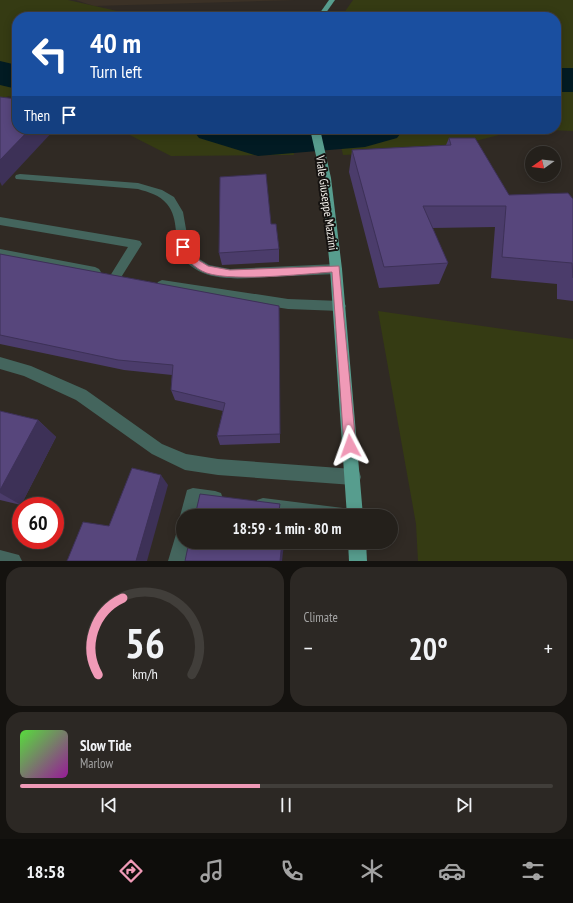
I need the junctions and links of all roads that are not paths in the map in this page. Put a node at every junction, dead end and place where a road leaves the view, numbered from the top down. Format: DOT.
graph roads {
  1 [pos="332,0"];
  2 [pos="324,12"];
  3 [pos="316,134"];
  4 [pos="20,177"];
  5 [pos="0,222"];
  6 [pos="0,253"];
  7 [pos="336,269"];
  8 [pos="116,276"];
  9 [pos="130,279"];
  10 [pos="151,283"];
  11 [pos="340,306"];
  12 [pos="0,363"];
  13 [pos="353,477"];
  14 [pos="190,509"];
  15 [pos="288,509"];
  16 [pos="355,509"];
  17 [pos="180,549"];
  18 [pos="357,549"];
  19 [pos="0,559"];
  20 [pos="13,561"];
  21 [pos="177,561"];
  22 [pos="358,561"];
  1 -- 2 [label="main road"];
  3 -- 7 [label="main road, Viale Giuseppe Mazzini"];
  4 -- 7 [label="lane"];
  5 -- 8 [label="lane"];
  6 -- 8 [label="lane"];
  7 -- 11 [label="main road, Viale Giuseppe Mazzini"];
  8 -- 9 [label="lane"];
  10 -- 11 [label="lane"];
  11 -- 13 [label="main road, Viale Giuseppe Mazzini"];
  12 -- 13 [label="lane"];
  13 -- 16 [label="main road, Viale Giuseppe Mazzini"];
  14 -- 15 [label="lane"];
  17 -- 21 [label="lane"];
  18 -- 22 [label="main road"];
  19 -- 20 [label="lane"];
}
